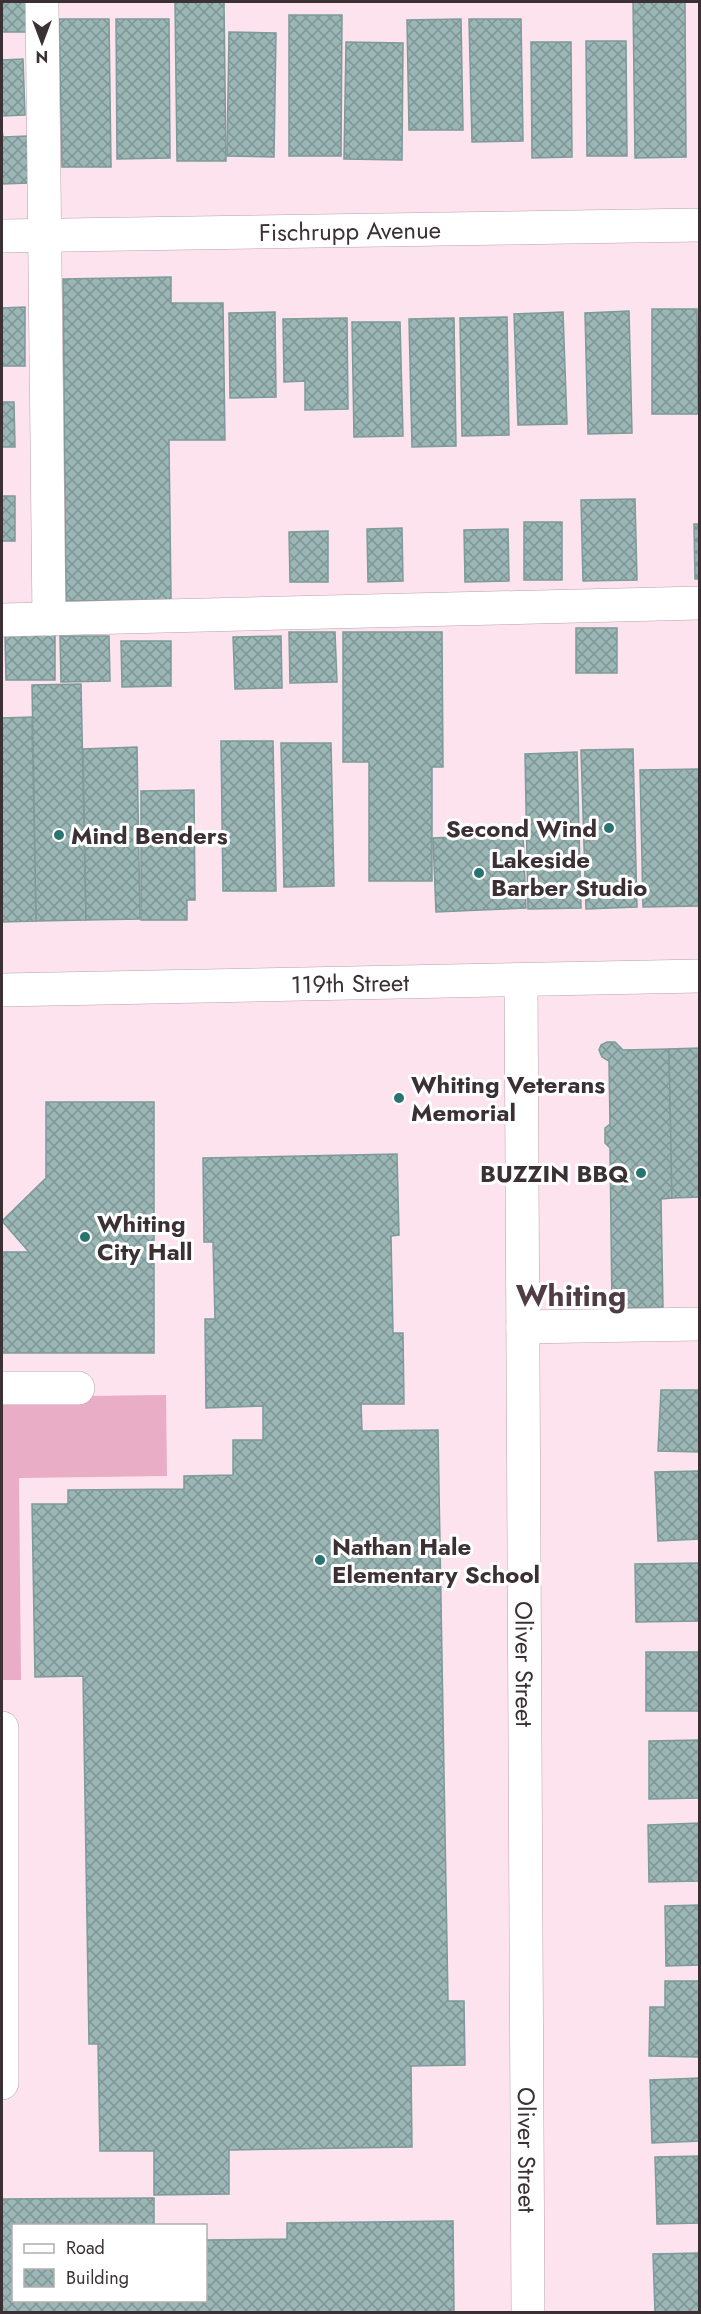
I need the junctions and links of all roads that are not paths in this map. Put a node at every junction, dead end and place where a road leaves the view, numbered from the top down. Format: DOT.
graph roads {
  1 [pos="42,2"];
  2 [pos="699,225"];
  3 [pos="2,236"];
  4 [pos="43,236"];
  5 [pos="699,603"];
  6 [pos="49,619"];
  7 [pos="2,620"];
  8 [pos="699,976"];
  9 [pos="521,980"];
  10 [pos="2,990"];
  11 [pos="699,1323"];
  12 [pos="523,1327"];
  13 [pos="2,1388"];
  14 [pos="78,1388"];
  15 [pos="2,1728"];
  16 [pos="2,2083"];
  17 [pos="528,2313"];
  1 -- 4 [label="street"];
  2 -- 4 [label="street, Fischrupp Avenue"];
  3 -- 4 [label="street, Fischrupp Avenue"];
  4 -- 6 [label="street"];
  5 -- 6 [label="street"];
  6 -- 7 [label="street"];
  8 -- 9 [label="street, 119th Street"];
  9 -- 10 [label="street, 119th Street"];
  9 -- 12 [label="street, Oliver Street"];
  11 -- 12 [label="street"];
  12 -- 17 [label="street, Oliver Street"];
  13 -- 14 [label="street"];
  15 -- 16 [label="street"];
}
